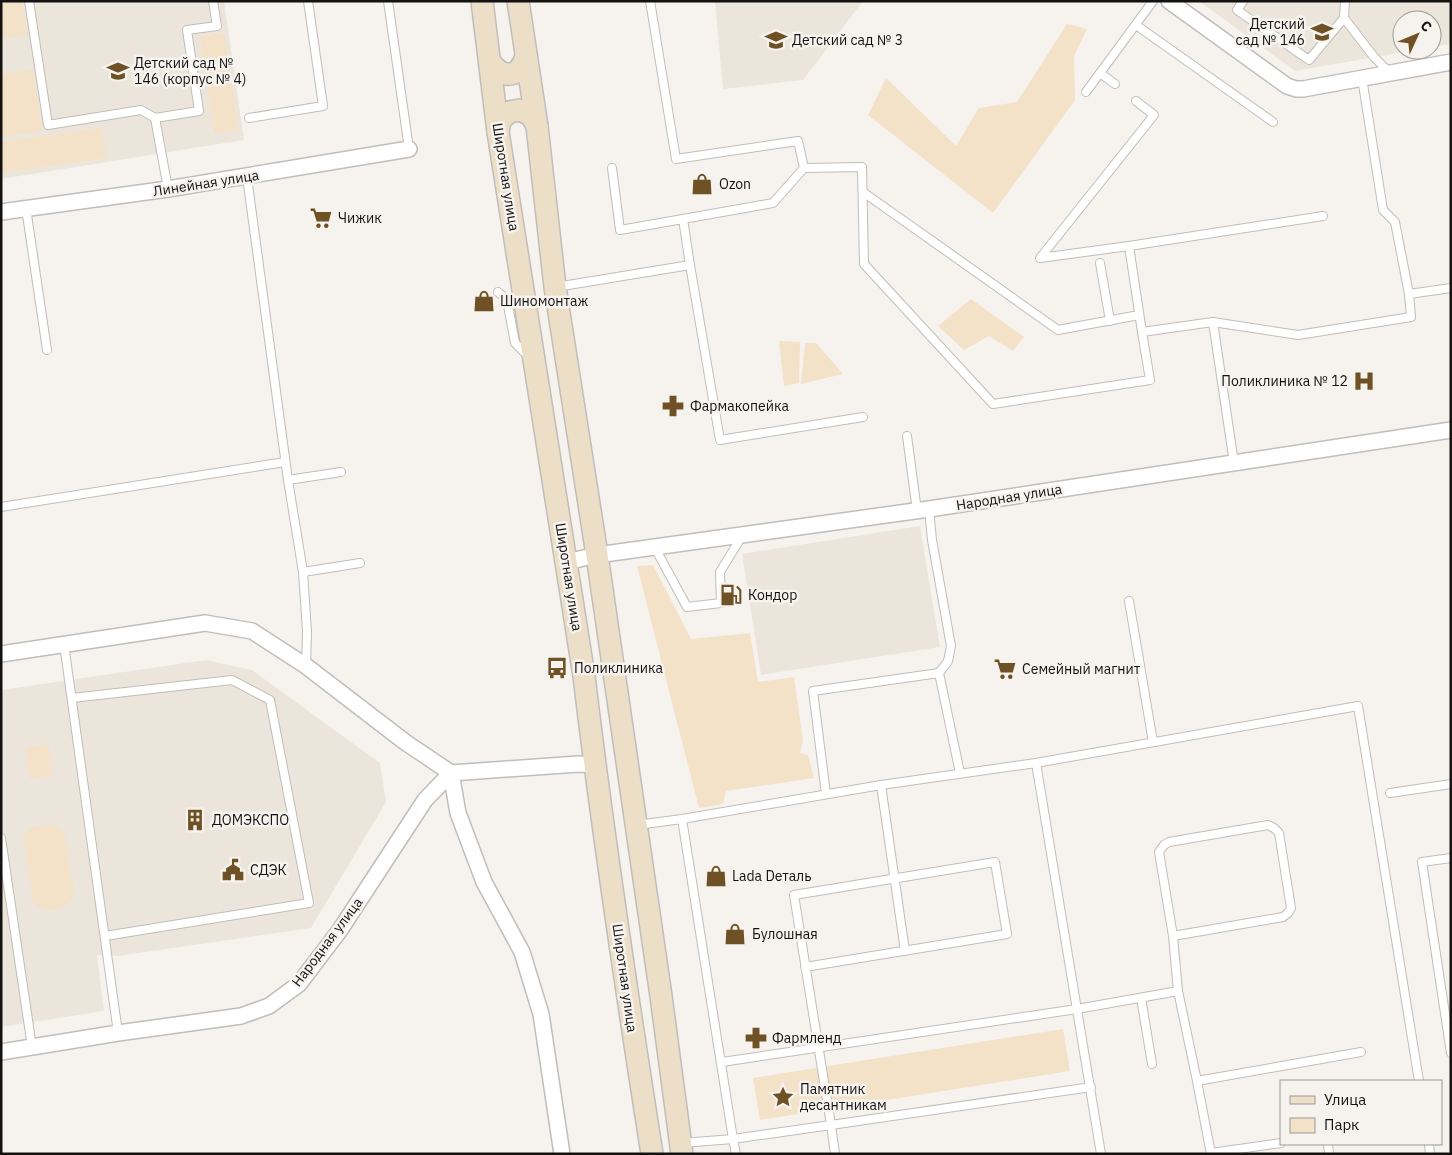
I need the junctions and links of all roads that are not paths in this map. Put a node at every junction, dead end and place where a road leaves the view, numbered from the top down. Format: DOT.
graph roads {
  1 [pos="29,1"];
  2 [pos="213,1"];
  3 [pos="308,1"];
  4 [pos="388,1"];
  5 [pos="482,1"];
  6 [pos="518,1"];
  7 [pos="650,1"];
  8 [pos="1153,1"];
  9 [pos="1169,1"];
  10 [pos="1243,1"];
  11 [pos="1345,1"];
  12 [pos="1344,18"];
  13 [pos="1136,25"];
  14 [pos="526,56"];
  15 [pos="490,62"];
  16 [pos="1451,62"];
  17 [pos="1100,73"];
  18 [pos="1390,73"];
  19 [pos="1362,78"];
  20 [pos="1115,84"];
  21 [pos="1086,92"];
  22 [pos="1136,101"];
  23 [pos="155,118"];
  24 [pos="249,118"];
  25 [pos="1273,122"];
  26 [pos="536,126"];
  27 [pos="498,132"];
  28 [pos="409,149"];
  29 [pos="612,168"];
  30 [pos="804,168"];
  31 [pos="247,177"];
  32 [pos="168,189"];
  33 [pos="863,192"];
  34 [pos="26,208"];
  35 [pos="1,212"];
  36 [pos="1323,216"];
  37 [pos="683,219"];
  38 [pos="1129,246"];
  39 [pos="1100,263"];
  40 [pos="690,265"];
  41 [pos="556,287"];
  42 [pos="1451,288"];
  43 [pos="498,292"];
  44 [pos="1409,294"];
  45 [pos="1139,315"];
  46 [pos="1110,321"];
  47 [pos="1213,322"];
  48 [pos="1142,332"];
  49 [pos="47,350"];
  50 [pos="535,364"];
  51 [pos="863,417"];
  52 [pos="1451,430"];
  53 [pos="907,436"];
  54 [pos="285,462"];
  55 [pos="1234,463"];
  56 [pos="341,472"];
  57 [pos="288,480"];
  58 [pos="1,507"];
  59 [pos="923,510"];
  60 [pos="742,536"];
  61 [pos="654,548"];
  62 [pos="596,555"];
  63 [pos="566,562"];
  64 [pos="360,563"];
  65 [pos="303,572"];
  66 [pos="1129,601"];
  67 [pos="64,644"];
  68 [pos="1,654"];
  69 [pos="306,666"];
  70 [pos="939,673"];
  71 [pos="72,698"];
  72 [pos="1153,742"];
  73 [pos="1036,762"];
  74 [pos="595,765"];
  75 [pos="451,773"];
  76 [pos="960,773"];
  77 [pos="1451,784"];
  78 [pos="881,785"];
  79 [pos="1390,793"];
  80 [pos="826,794"];
  81 [pos="682,819"];
  82 [pos="635,825"];
  83 [pos="1,838"];
  84 [pos="1451,858"];
  85 [pos="895,878"];
  86 [pos="105,936"];
  87 [pos="1173,936"];
  88 [pos="652,942"];
  89 [pos="621,946"];
  90 [pos="905,951"];
  91 [pos="805,967"];
  92 [pos="1178,991"];
  93 [pos="661,996"];
  94 [pos="1141,998"];
  95 [pos="628,1001"];
  96 [pos="1077,1009"];
  97 [pos="118,1034"];
  98 [pos="32,1047"];
  99 [pos="819,1048"];
  100 [pos="1,1052"];
  101 [pos="1361,1052"];
  102 [pos="1451,1053"];
  103 [pos="722,1062"];
  104 [pos="1152,1064"];
  105 [pos="1419,1080"];
  106 [pos="1197,1081"];
  107 [pos="1090,1087"];
  108 [pos="831,1125"];
  109 [pos="734,1139"];
  110 [pos="1280,1142"];
  111 [pos="681,1149"];
  112 [pos="1211,1153"];
  113 [pos="562,1154"];
  114 [pos="652,1154"];
  115 [pos="736,1154"];
  116 [pos="836,1154"];
  117 [pos="1101,1154"];
  1 -- 23 [label="lane"];
  2 -- 23 [label="lane"];
  3 -- 24 [label="lane"];
  4 -- 28 [label="lane"];
  5 -- 15 [label="main road, Широтная улица"];
  6 -- 14 [label="main road"];
  7 -- 30 [label="lane"];
  8 -- 13 [label="lane"];
  9 -- 19 [label="street"];
  10 -- 12 [label="lane"];
  11 -- 12 [label="lane"];
  12 -- 18 [label="lane"];
  13 -- 17 [label="lane"];
  13 -- 25 [label="lane"];
  14 -- 15 [label="main road"];
  14 -- 26 [label="main road"];
  15 -- 27 [label="main road, Широтная улица"];
  16 -- 18 [label="street"];
  17 -- 20 [label="lane"];
  17 -- 21 [label="lane"];
  18 -- 19 [label="street"];
  19 -- 44 [label="lane"];
  22 -- 38 [label="lane"];
  23 -- 32 [label="lane"];
  26 -- 27 [label="main road"];
  26 -- 41 [label="main road"];
  27 -- 50 [label="main road, Широтная улица"];
  28 -- 31 [label="street, Линейная улица"];
  29 -- 37 [label="lane"];
  30 -- 33 [label="lane"];
  30 -- 37 [label="lane"];
  31 -- 32 [label="street, Линейная улица"];
  31 -- 54 [label="lane"];
  32 -- 34 [label="street, Линейная улица"];
  33 -- 46 [label="lane"];
  33 -- 48 [label="lane"];
  34 -- 35 [label="street, Линейная улица"];
  34 -- 49 [label="lane"];
  36 -- 38 [label="lane"];
  37 -- 40 [label="lane"];
  38 -- 45 [label="lane"];
  39 -- 46 [label="lane"];
  40 -- 41 [label="lane"];
  40 -- 51 [label="lane"];
  41 -- 62 [label="main road"];
  42 -- 44 [label="lane"];
  43 -- 50 [label="lane"];
  44 -- 47 [label="lane"];
  45 -- 46 [label="lane"];
  45 -- 48 [label="lane"];
  47 -- 48 [label="lane"];
  47 -- 55 [label="lane"];
  50 -- 63 [label="main road, Широтная улица"];
  52 -- 55 [label="street, Народная улица"];
  53 -- 59 [label="lane"];
  54 -- 57 [label="lane"];
  54 -- 58 [label="lane"];
  55 -- 59 [label="street, Народная улица"];
  56 -- 57 [label="lane"];
  57 -- 65 [label="lane"];
  59 -- 60 [label="street, Народная улица"];
  59 -- 70 [label="lane"];
  60 -- 61 [label="street, Народная улица"];
  60 -- 61 [label="lane"];
  61 -- 62 [label="street, Народная улица"];
  62 -- 63 [label="street, Народная улица"];
  62 -- 82 [label="main road"];
  63 -- 74 [label="main road, Широтная улица"];
  64 -- 65 [label="lane"];
  65 -- 69 [label="lane"];
  66 -- 72 [label="lane"];
  67 -- 68 [label="street"];
  67 -- 69 [label="street"];
  67 -- 71 [label="lane"];
  69 -- 75 [label="street"];
  70 -- 76 [label="lane"];
  70 -- 80 [label="lane"];
  71 -- 86 [label="lane"];
  71 -- 86 [label="lane"];
  72 -- 73 [label="lane"];
  72 -- 105 [label="lane"];
  73 -- 76 [label="lane"];
  73 -- 96 [label="lane"];
  74 -- 75 [label="street"];
  74 -- 89 [label="main road, Широтная улица"];
  75 -- 97 [label="street, Народная улица"];
  75 -- 113 [label="street"];
  76 -- 78 [label="lane"];
  77 -- 79 [label="lane"];
  78 -- 80 [label="lane"];
  78 -- 85 [label="lane"];
  80 -- 81 [label="lane"];
  81 -- 82 [label="lane"];
  81 -- 103 [label="lane"];
  82 -- 88 [label="main road"];
  83 -- 98 [label="lane"];
  84 -- 102 [label="lane"];
  85 -- 90 [label="lane"];
  85 -- 90 [label="lane"];
  85 -- 91 [label="lane"];
  86 -- 97 [label="lane"];
  87 -- 87 [label="lane"];
  87 -- 92 [label="lane"];
  88 -- 89 [label="main road"];
  88 -- 93 [label="main road"];
  89 -- 95 [label="main road, Широтная улица"];
  90 -- 91 [label="lane"];
  91 -- 99 [label="lane"];
  92 -- 94 [label="lane"];
  92 -- 106 [label="lane"];
  93 -- 95 [label="main road"];
  93 -- 111 [label="main road"];
  94 -- 96 [label="lane"];
  94 -- 104 [label="lane"];
  95 -- 114 [label="main road, Широтная улица"];
  96 -- 99 [label="lane"];
  96 -- 107 [label="lane"];
  97 -- 98 [label="street, Народная улица"];
  98 -- 100 [label="street, Народная улица"];
  99 -- 103 [label="lane"];
  99 -- 108 [label="lane"];
  101 -- 106 [label="lane"];
  103 -- 109 [label="lane"];
  106 -- 112 [label="lane"];
  107 -- 108 [label="lane"];
  107 -- 117 [label="lane"];
  108 -- 109 [label="lane"];
  108 -- 116 [label="lane"];
  109 -- 111 [label="lane"];
  109 -- 115 [label="lane"];
  110 -- 112 [label="lane"];
}
